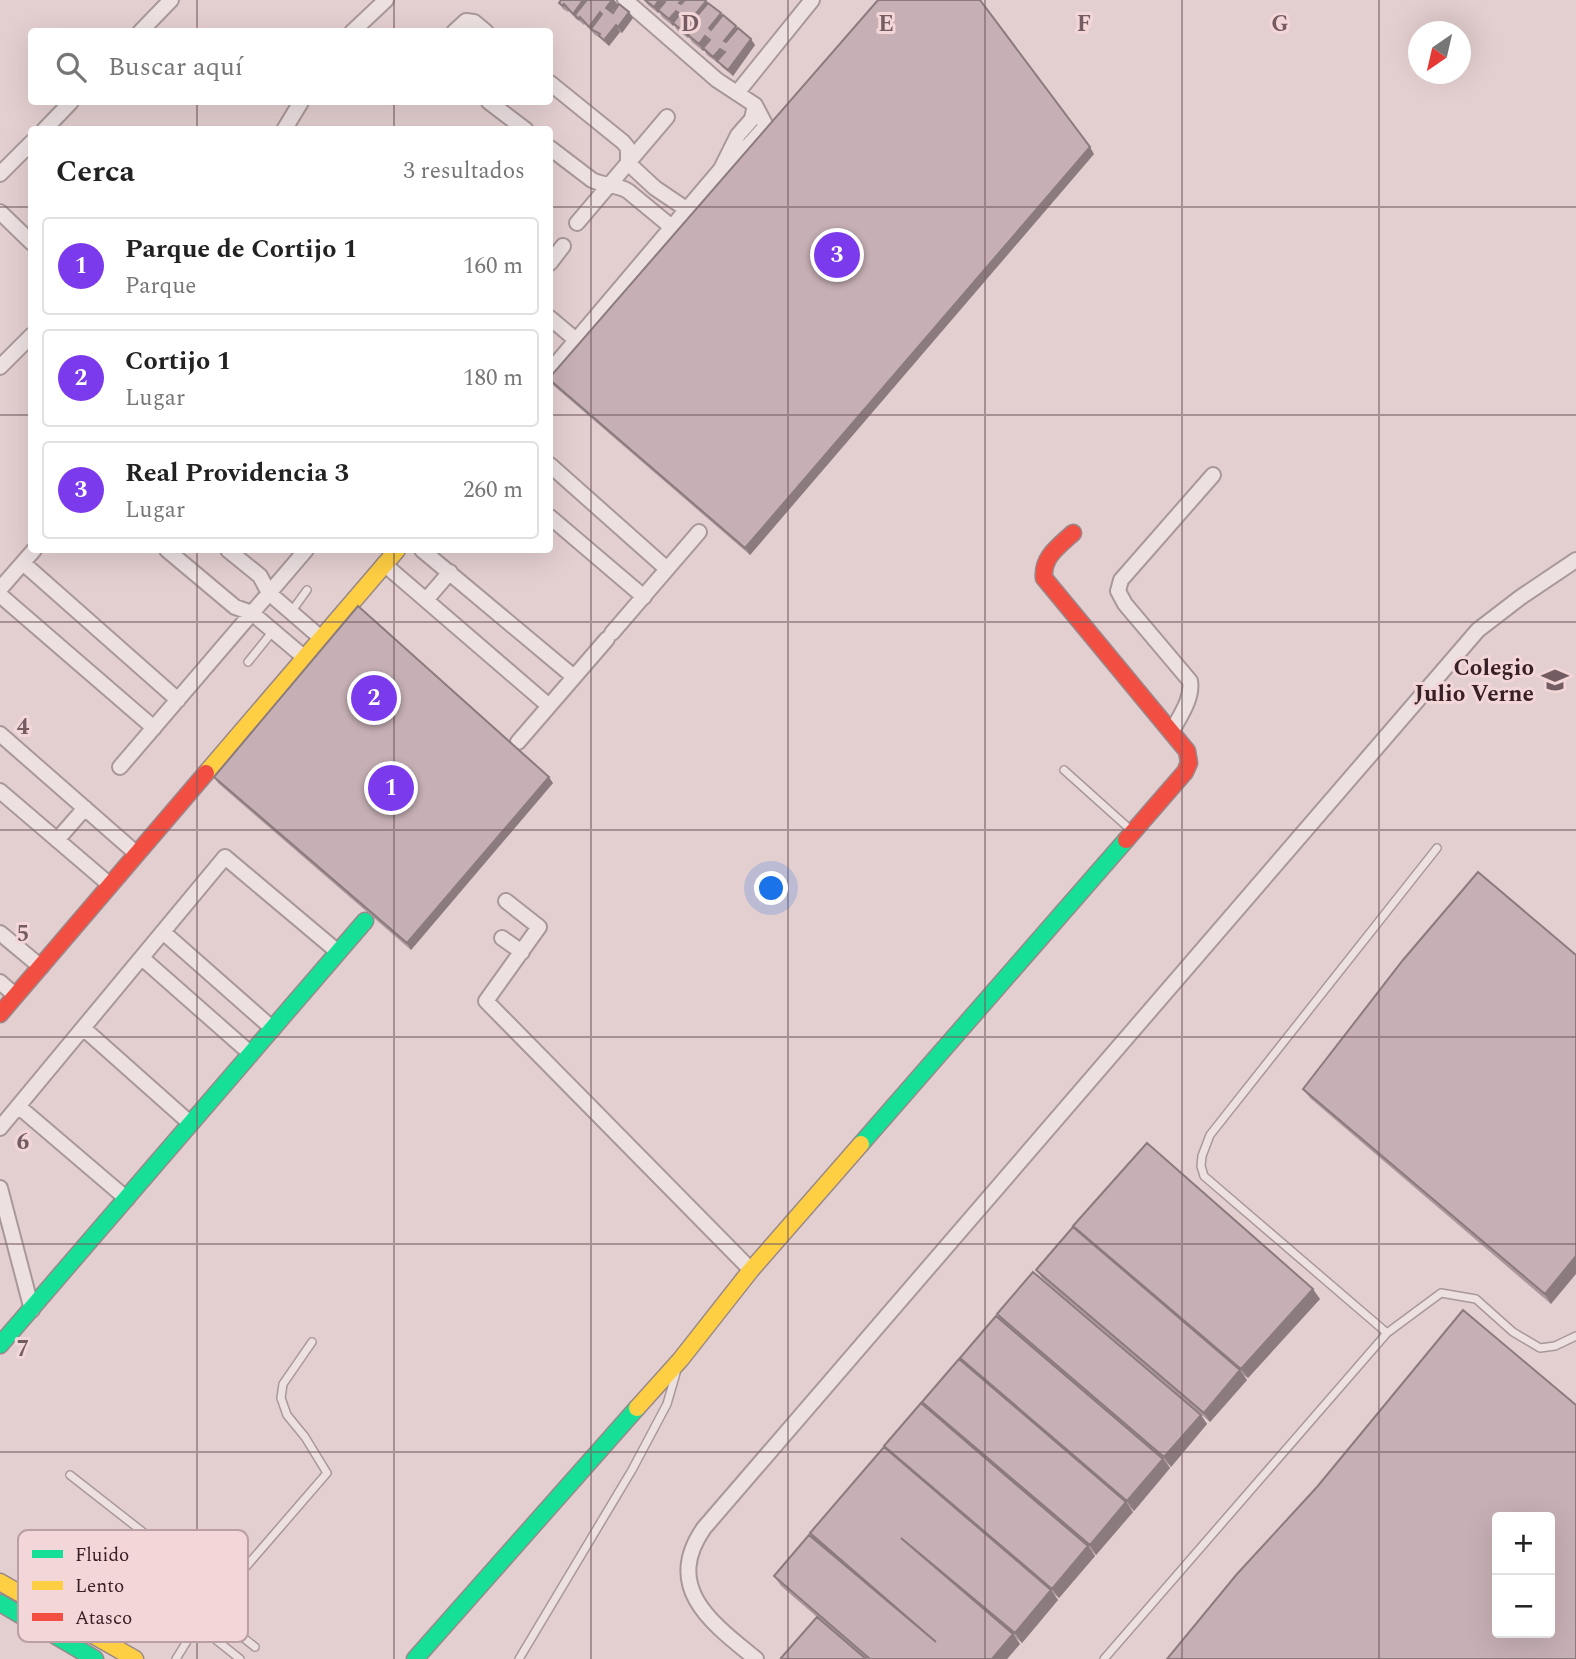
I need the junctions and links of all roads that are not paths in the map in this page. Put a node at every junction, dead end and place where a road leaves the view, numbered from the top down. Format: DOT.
graph roads {
  1 [pos="171,0"];
  2 [pos="386,0"];
  3 [pos="625,0"];
  4 [pos="804,3"];
  5 [pos="144,28"];
  6 [pos="356,28"];
  7 [pos="458,28"];
  8 [pos="481,28"];
  9 [pos="553,85"];
  10 [pos="737,93"];
  11 [pos="68,105"];
  12 [pos="299,105"];
  13 [pos="493,105"];
  14 [pos="667,117"];
  15 [pos="48,126"];
  16 [pos="286,126"];
  17 [pos="521,126"];
  18 [pos="28,146"];
  19 [pos="553,150"];
  20 [pos="628,163"];
  21 [pos="0,174"];
  22 [pos="609,184"];
  23 [pos="688,209"];
  24 [pos="0,212"];
  25 [pos="577,223"];
  26 [pos="705,223"];
  27 [pos="672,228"];
  28 [pos="28,239"];
  29 [pos="690,243"];
  30 [pos="563,246"];
  31 [pos="553,259"];
  32 [pos="553,321"];
  33 [pos="28,340"];
  34 [pos="576,341"];
  35 [pos="553,361"];
  36 [pos="0,367"];
  37 [pos="553,468"];
  38 [pos="1213,475"];
  39 [pos="553,520"];
  40 [pos="699,532"];
  41 [pos="1073,533"];
  42 [pos="31,553"];
  43 [pos="171,553"];
  44 [pos="232,553"];
  45 [pos="303,553"];
  46 [pos="394,553"];
  47 [pos="426,553"];
  48 [pos="1576,560"];
  49 [pos="23,563"];
  50 [pos="384,564"];
  51 [pos="667,569"];
  52 [pos="450,572"];
  53 [pos="0,589"];
  54 [pos="307,590"];
  55 [pos="269,593"];
  56 [pos="0,595"];
  57 [pos="644,597"];
  58 [pos="426,600"];
  59 [pos="290,612"];
  60 [pos="252,613"];
  61 [pos="273,631"];
  62 [pos="321,638"];
  63 [pos="305,658"];
  64 [pos="248,662"];
  65 [pos="574,677"];
  66 [pos="178,700"];
  67 [pos="550,706"];
  68 [pos="154,728"];
  69 [pos="1172,731"];
  70 [pos="0,734"];
  71 [pos="518,743"];
  72 [pos="120,767"];
  73 [pos="1064,770"];
  74 [pos="0,791"];
  75 [pos="85,808"];
  76 [pos="1133,831"];
  77 [pos="57,840"];
  78 [pos="1437,848"];
  79 [pos="137,854"];
  80 [pos="110,886"];
  81 [pos="506,901"];
  82 [pos="365,921"];
  83 [pos="163,932"];
  84 [pos="0,933"];
  85 [pos="502,938"];
  86 [pos="522,952"];
  87 [pos="338,953"];
  88 [pos="142,958"];
  89 [pos="41,967"];
  90 [pos="0,982"];
  91 [pos="16,996"];
  92 [pos="0,1014"];
  93 [pos="83,1028"];
  94 [pos="273,1029"];
  95 [pos="251,1054"];
  96 [pos="18,1106"];
  97 [pos="191,1124"];
  98 [pos="0,1128"];
  99 [pos="0,1188"];
  100 [pos="127,1199"];
  101 [pos="751,1270"];
  102 [pos="32,1310"];
  103 [pos="1387,1333"];
  104 [pos="1576,1336"];
  105 [pos="312,1342"];
  106 [pos="0,1345"];
  107 [pos="681,1359"];
  108 [pos="70,1475"];
  109 [pos="140,1530"];
  110 [pos="248,1564"];
  111 [pos="0,1582"];
  112 [pos="18,1592"];
  113 [pos="0,1603"];
  114 [pos="18,1614"];
  115 [pos="248,1641"];
  116 [pos="66,1642"];
  117 [pos="105,1642"];
  118 [pos="186,1642"];
  119 [pos="219,1642"];
  120 [pos="255,1647"];
  121 [pos="95,1659"];
  122 [pos="135,1659"];
  123 [pos="176,1659"];
  124 [pos="240,1659"];
  125 [pos="415,1659"];
  126 [pos="519,1659"];
  127 [pos="756,1659"];
  128 [pos="1104,1659"];
  1 -- 5 [label="street"];
  2 -- 6 [label="street"];
  3 -- 10 [label="street"];
  4 -- 10 [label="street"];
  7 -- 8 [label="street"];
  9 -- 20 [label="street"];
  10 -- 23 [label="street"];
  11 -- 15 [label="street"];
  12 -- 16 [label="street"];
  13 -- 17 [label="street"];
  14 -- 20 [label="street"];
  18 -- 21 [label="street"];
  19 -- 22 [label="street"];
  20 -- 22 [label="street"];
  20 -- 23 [label="street"];
  22 -- 25 [label="street"];
  22 -- 27 [label="street"];
  23 -- 26 [label="street"];
  23 -- 27 [label="street"];
  24 -- 28 [label="street"];
  27 -- 29 [label="street"];
  27 -- 34 [label="street"];
  30 -- 31 [label="street"];
  32 -- 34 [label="street"];
  33 -- 36 [label="street"];
  34 -- 35 [label="street"];
  37 -- 51 [label="street"];
  38 -- 69 [label="street"];
  39 -- 57 [label="street"];
  40 -- 51 [label="street"];
  41 -- 69 [label="street"];
  42 -- 49 [label="street"];
  43 -- 60 [label="street"];
  44 -- 55 [label="street"];
  45 -- 55 [label="street"];
  46 -- 50 [label="street"];
  47 -- 52 [label="street"];
  48 -- 127 [label="street"];
  49 -- 53 [label="street"];
  49 -- 66 [label="street"];
  50 -- 58 [label="street"];
  50 -- 62 [label="street"];
  51 -- 57 [label="street"];
  52 -- 58 [label="street"];
  52 -- 65 [label="street"];
  54 -- 59 [label="lane"];
  55 -- 59 [label="street"];
  55 -- 60 [label="street"];
  56 -- 68 [label="street"];
  57 -- 65 [label="street"];
  58 -- 67 [label="street"];
  59 -- 62 [label="street"];
  60 -- 61 [label="street"];
  60 -- 66 [label="street"];
  61 -- 63 [label="street"];
  61 -- 64 [label="lane"];
  62 -- 63 [label="street"];
  63 -- 79 [label="street"];
  65 -- 67 [label="street"];
  66 -- 68 [label="street"];
  67 -- 71 [label="street"];
  68 -- 72 [label="street"];
  69 -- 76 [label="street"];
  70 -- 75 [label="street"];
  73 -- 76 [label="lane"];
  74 -- 77 [label="street"];
  75 -- 77 [label="street"];
  75 -- 79 [label="street"];
  76 -- 101 [label="street"];
  77 -- 80 [label="street"];
  78 -- 103 [label="lane"];
  79 -- 80 [label="street"];
  80 -- 89 [label="street"];
  81 -- 86 [label="street"];
  82 -- 87 [label="street"];
  83 -- 87 [label="street"];
  83 -- 88 [label="street"];
  83 -- 94 [label="street"];
  84 -- 89 [label="street"];
  85 -- 86 [label="street"];
  86 -- 101 [label="street"];
  87 -- 94 [label="street"];
  88 -- 93 [label="street"];
  88 -- 95 [label="street"];
  89 -- 91 [label="street"];
  90 -- 91 [label="street"];
  91 -- 92 [label="street"];
  93 -- 96 [label="street"];
  93 -- 97 [label="street"];
  94 -- 95 [label="street"];
  95 -- 97 [label="street"];
  96 -- 98 [label="street"];
  96 -- 100 [label="street"];
  97 -- 100 [label="street"];
  99 -- 102 [label="street"];
  100 -- 102 [label="street"];
  101 -- 107 [label="street"];
  102 -- 106 [label="street"];
  103 -- 104 [label="lane"];
  103 -- 128 [label="lane"];
  105 -- 110 [label="lane"];
  107 -- 125 [label="street"];
  107 -- 126 [label="lane"];
  108 -- 109 [label="lane"];
  111 -- 112 [label="street"];
  113 -- 114 [label="street"];
  115 -- 120 [label="lane"];
  116 -- 121 [label="street"];
  117 -- 122 [label="street"];
  118 -- 123 [label="lane"];
  119 -- 124 [label="lane"];
}
